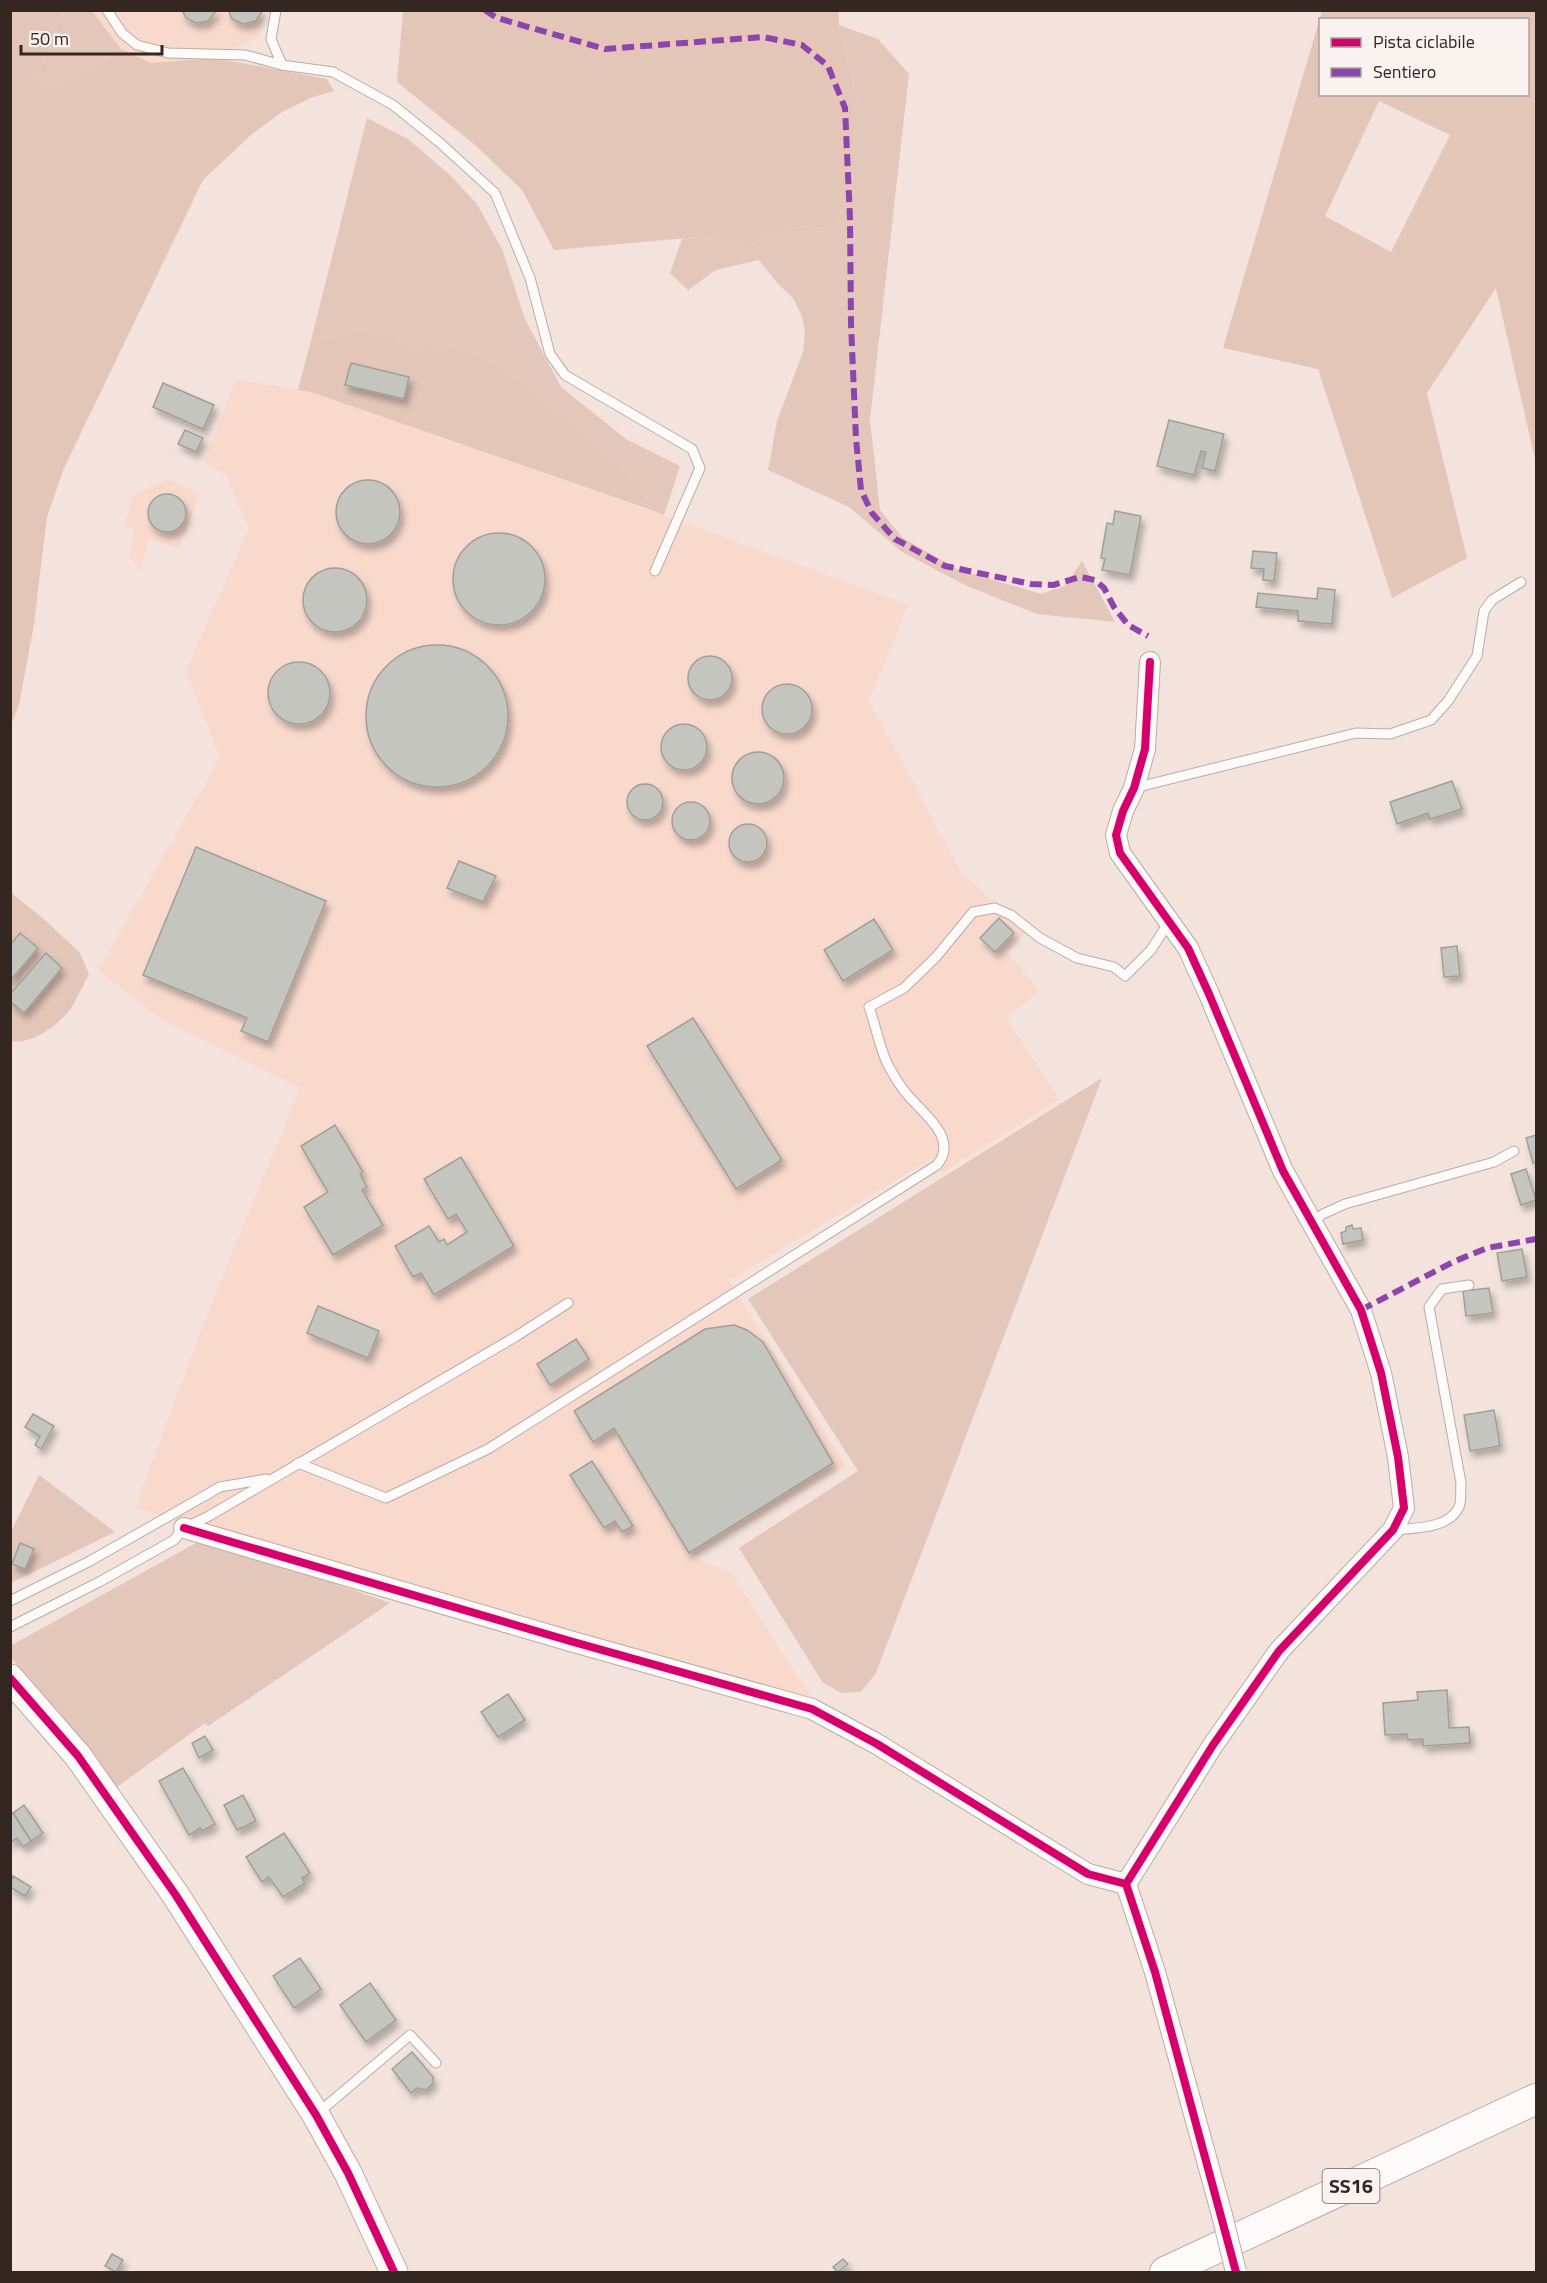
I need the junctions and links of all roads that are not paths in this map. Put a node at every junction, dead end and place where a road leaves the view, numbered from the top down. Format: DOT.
graph roads {
  1 [pos="107,10"];
  2 [pos="276,10"];
  3 [pos="282,65"];
  4 [pos="655,571"];
  5 [pos="1521,582"];
  6 [pos="1150,662"];
  7 [pos="1134,788"];
  8 [pos="1169,922"];
  9 [pos="1514,1151"];
  10 [pos="1311,1223"];
  11 [pos="1469,1285"];
  12 [pos="568,1303"];
  13 [pos="298,1463"];
  14 [pos="273,1478"];
  15 [pos="184,1528"];
  16 [pos="1393,1530"];
  17 [pos="10,1601"];
  18 [pos="10,1627"];
  19 [pos="10,1678"];
  20 [pos="1126,1884"];
  21 [pos="436,2063"];
  22 [pos="1536,2099"];
  23 [pos="316,2115"];
  24 [pos="394,2272"];
  25 [pos="1165,2272"];
  26 [pos="1236,2272"];
  1 -- 3 [label="lane"];
  2 -- 3 [label="lane"];
  3 -- 4 [label="lane"];
  5 -- 7 [label="lane"];
  6 -- 7 [label="street"];
  7 -- 8 [label="street"];
  8 -- 10 [label="street"];
  8 -- 13 [label="lane"];
  9 -- 10 [label="lane"];
  10 -- 16 [label="street"];
  11 -- 16 [label="lane"];
  12 -- 13 [label="lane"];
  13 -- 14 [label="lane"];
  14 -- 15 [label="lane"];
  14 -- 17 [label="lane"];
  15 -- 18 [label="lane"];
  15 -- 20 [label="street"];
  16 -- 20 [label="street"];
  19 -- 23 [label="street"];
  20 -- 26 [label="street, bridge"];
  21 -- 23 [label="lane"];
  22 -- 25 [label="main road, SS16"];
  23 -- 24 [label="street"];
}
